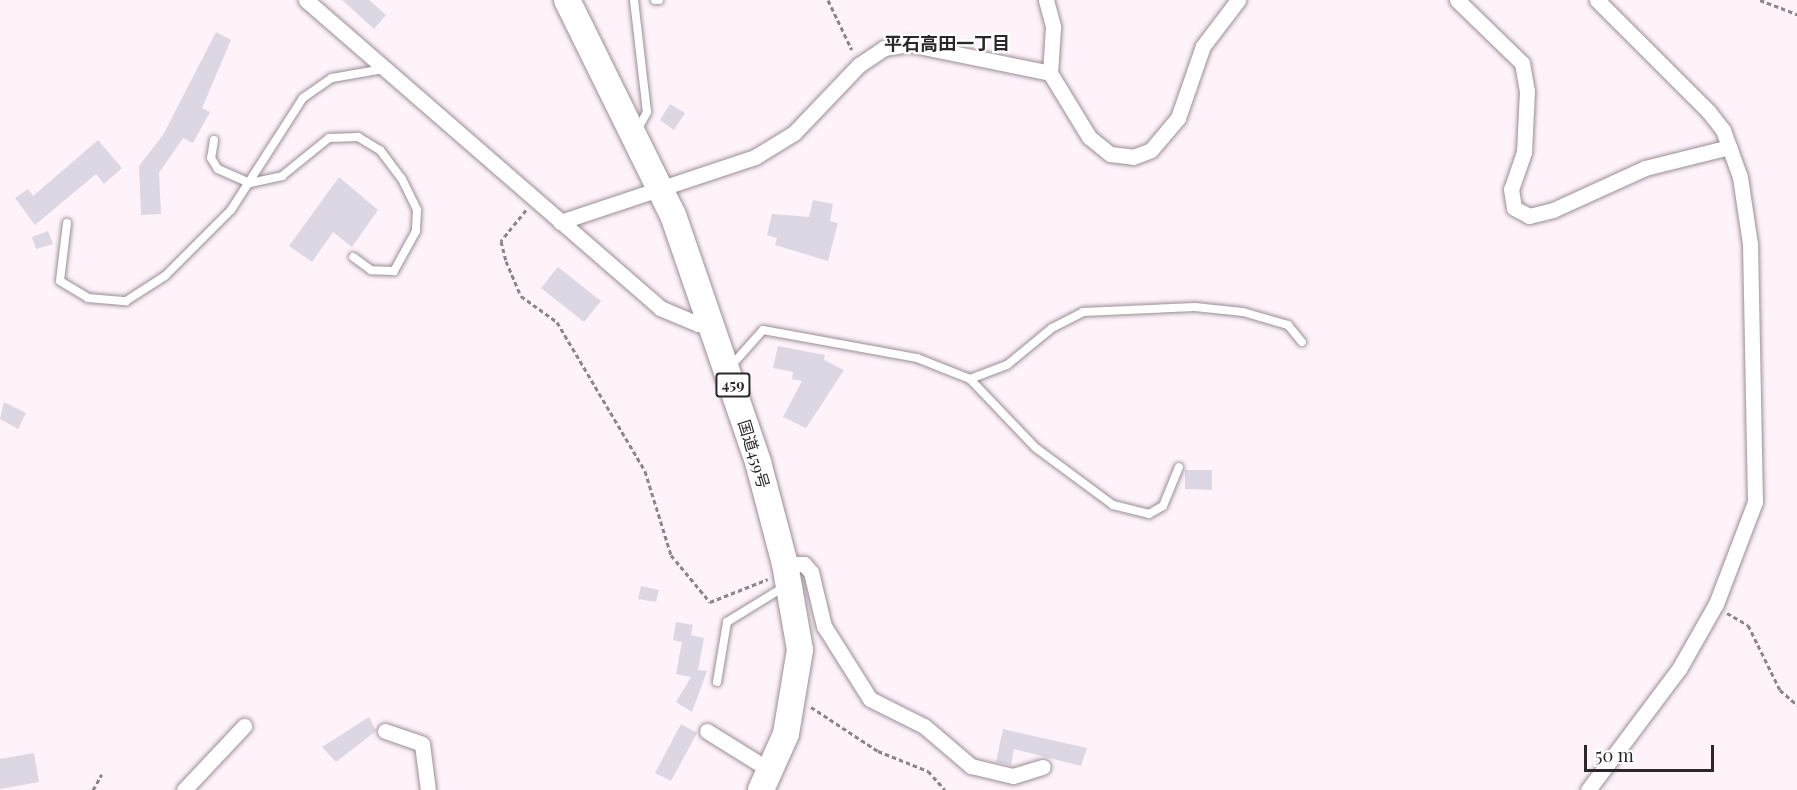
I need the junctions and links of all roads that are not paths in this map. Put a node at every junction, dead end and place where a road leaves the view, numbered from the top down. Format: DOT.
graph roads {
  1 [pos="306,0"];
  2 [pos="567,0"];
  3 [pos="634,0"];
  4 [pos="1046,0"];
  5 [pos="1238,0"];
  6 [pos="1457,0"];
  7 [pos="1597,0"];
  8 [pos="383,69"];
  9 [pos="1050,73"];
  10 [pos="636,133"];
  11 [pos="214,140"];
  12 [pos="1729,147"];
  13 [pos="250,183"];
  14 [pos="661,187"];
  15 [pos="560,222"];
  16 [pos="67,223"];
  17 [pos="352,258"];
  18 [pos="712,322"];
  19 [pos="1302,342"];
  20 [pos="728,369"];
  21 [pos="970,379"];
  22 [pos="1179,467"];
  23 [pos="787,573"];
  24 [pos="717,682"];
  25 [pos="244,726"];
  26 [pos="386,731"];
  27 [pos="707,731"];
  28 [pos="1043,767"];
  29 [pos="766,781"];
  30 [pos="184,790"];
  31 [pos="428,790"];
  32 [pos="1588,790"];
  1 -- 8 [label="street"];
  2 -- 10 [label="highway, 国道459号 / 459"];
  3 -- 10 [label="lane"];
  4 -- 9 [label="street"];
  5 -- 9 [label="street"];
  6 -- 12 [label="street"];
  7 -- 12 [label="street"];
  8 -- 13 [label="lane"];
  8 -- 15 [label="street"];
  9 -- 14 [label="street"];
  10 -- 14 [label="highway, 国道459号 / 459"];
  11 -- 13 [label="lane"];
  12 -- 32 [label="street"];
  13 -- 16 [label="lane"];
  13 -- 17 [label="lane"];
  14 -- 15 [label="street"];
  14 -- 18 [label="highway, 国道459号 / 459"];
  15 -- 18 [label="street"];
  18 -- 20 [label="highway, 国道459号 / 459"];
  19 -- 21 [label="lane"];
  20 -- 21 [label="lane"];
  20 -- 23 [label="highway, 国道459号 / 459"];
  21 -- 22 [label="lane"];
  23 -- 24 [label="lane"];
  23 -- 28 [label="street"];
  23 -- 29 [label="highway, 国道459号 / 459"];
  25 -- 30 [label="street"];
  26 -- 31 [label="street"];
  27 -- 29 [label="street"];
}
